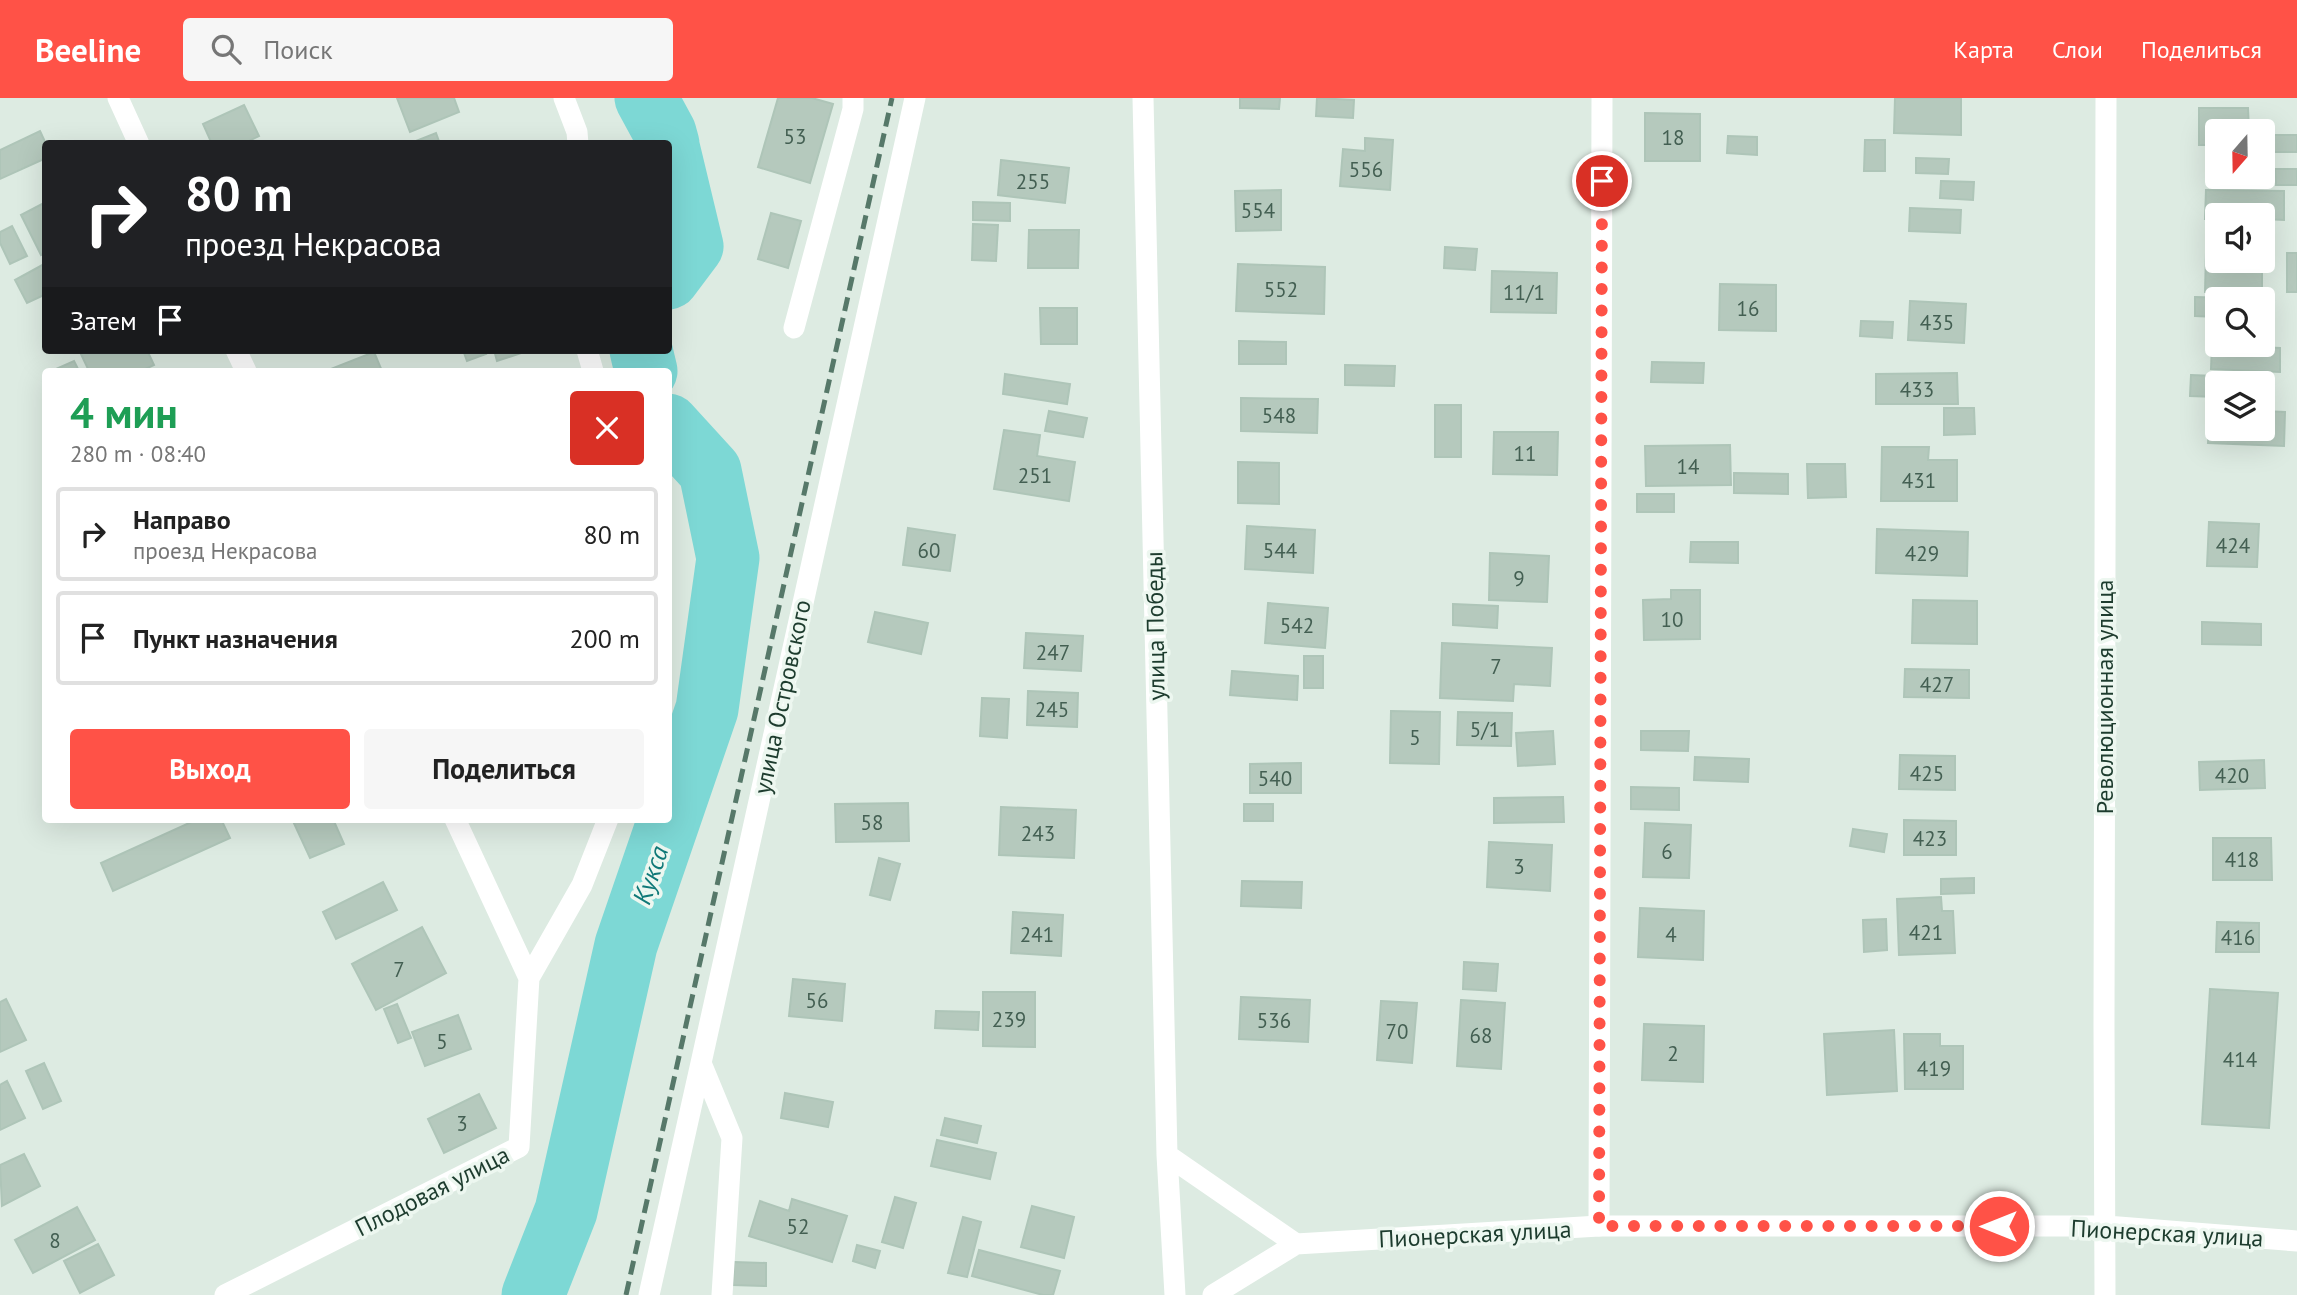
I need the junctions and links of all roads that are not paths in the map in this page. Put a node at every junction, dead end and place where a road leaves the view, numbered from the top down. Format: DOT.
graph roads {
  1 [pos="118,98"];
  2 [pos="564,98"];
  3 [pos="853,98"];
  4 [pos="915,98"];
  5 [pos="1143,98"];
  6 [pos="1602,98"];
  7 [pos="2106,98"];
  8 [pos="137,140"];
  9 [pos="578,140"];
  10 [pos="794,328"];
  11 [pos="457,823"];
  12 [pos="606,823"];
  13 [pos="529,978"];
  14 [pos="701,1063"];
  15 [pos="1167,1154"];
  16 [pos="1599,1226"];
  17 [pos="2106,1226"];
  18 [pos="2297,1241"];
  19 [pos="1296,1244"];
  20 [pos="225,1295"];
  21 [pos="649,1295"];
  22 [pos="722,1295"];
  23 [pos="1175,1295"];
  24 [pos="1213,1295"];
  25 [pos="2105,1295"];
  1 -- 8 [label="street"];
  2 -- 9 [label="street"];
  3 -- 10 [label="street"];
  4 -- 14 [label="street, улица Островского"];
  5 -- 15 [label="street, улица Победы"];
  6 -- 16 [label="street"];
  7 -- 17 [label="street, Революционная улица"];
  11 -- 13 [label="street, Плодовая улица"];
  12 -- 13 [label="street"];
  13 -- 20 [label="street, Плодовая улица"];
  14 -- 21 [label="street, улица Островского"];
  14 -- 22 [label="street"];
  15 -- 19 [label="street"];
  15 -- 23 [label="street, улица Победы"];
  16 -- 17 [label="street, Пионерская улица"];
  16 -- 19 [label="street, Пионерская улица"];
  17 -- 18 [label="street, Пионерская улица"];
  17 -- 25 [label="street, Революционная улица"];
  19 -- 24 [label="street, Пионерская улица"];
}
